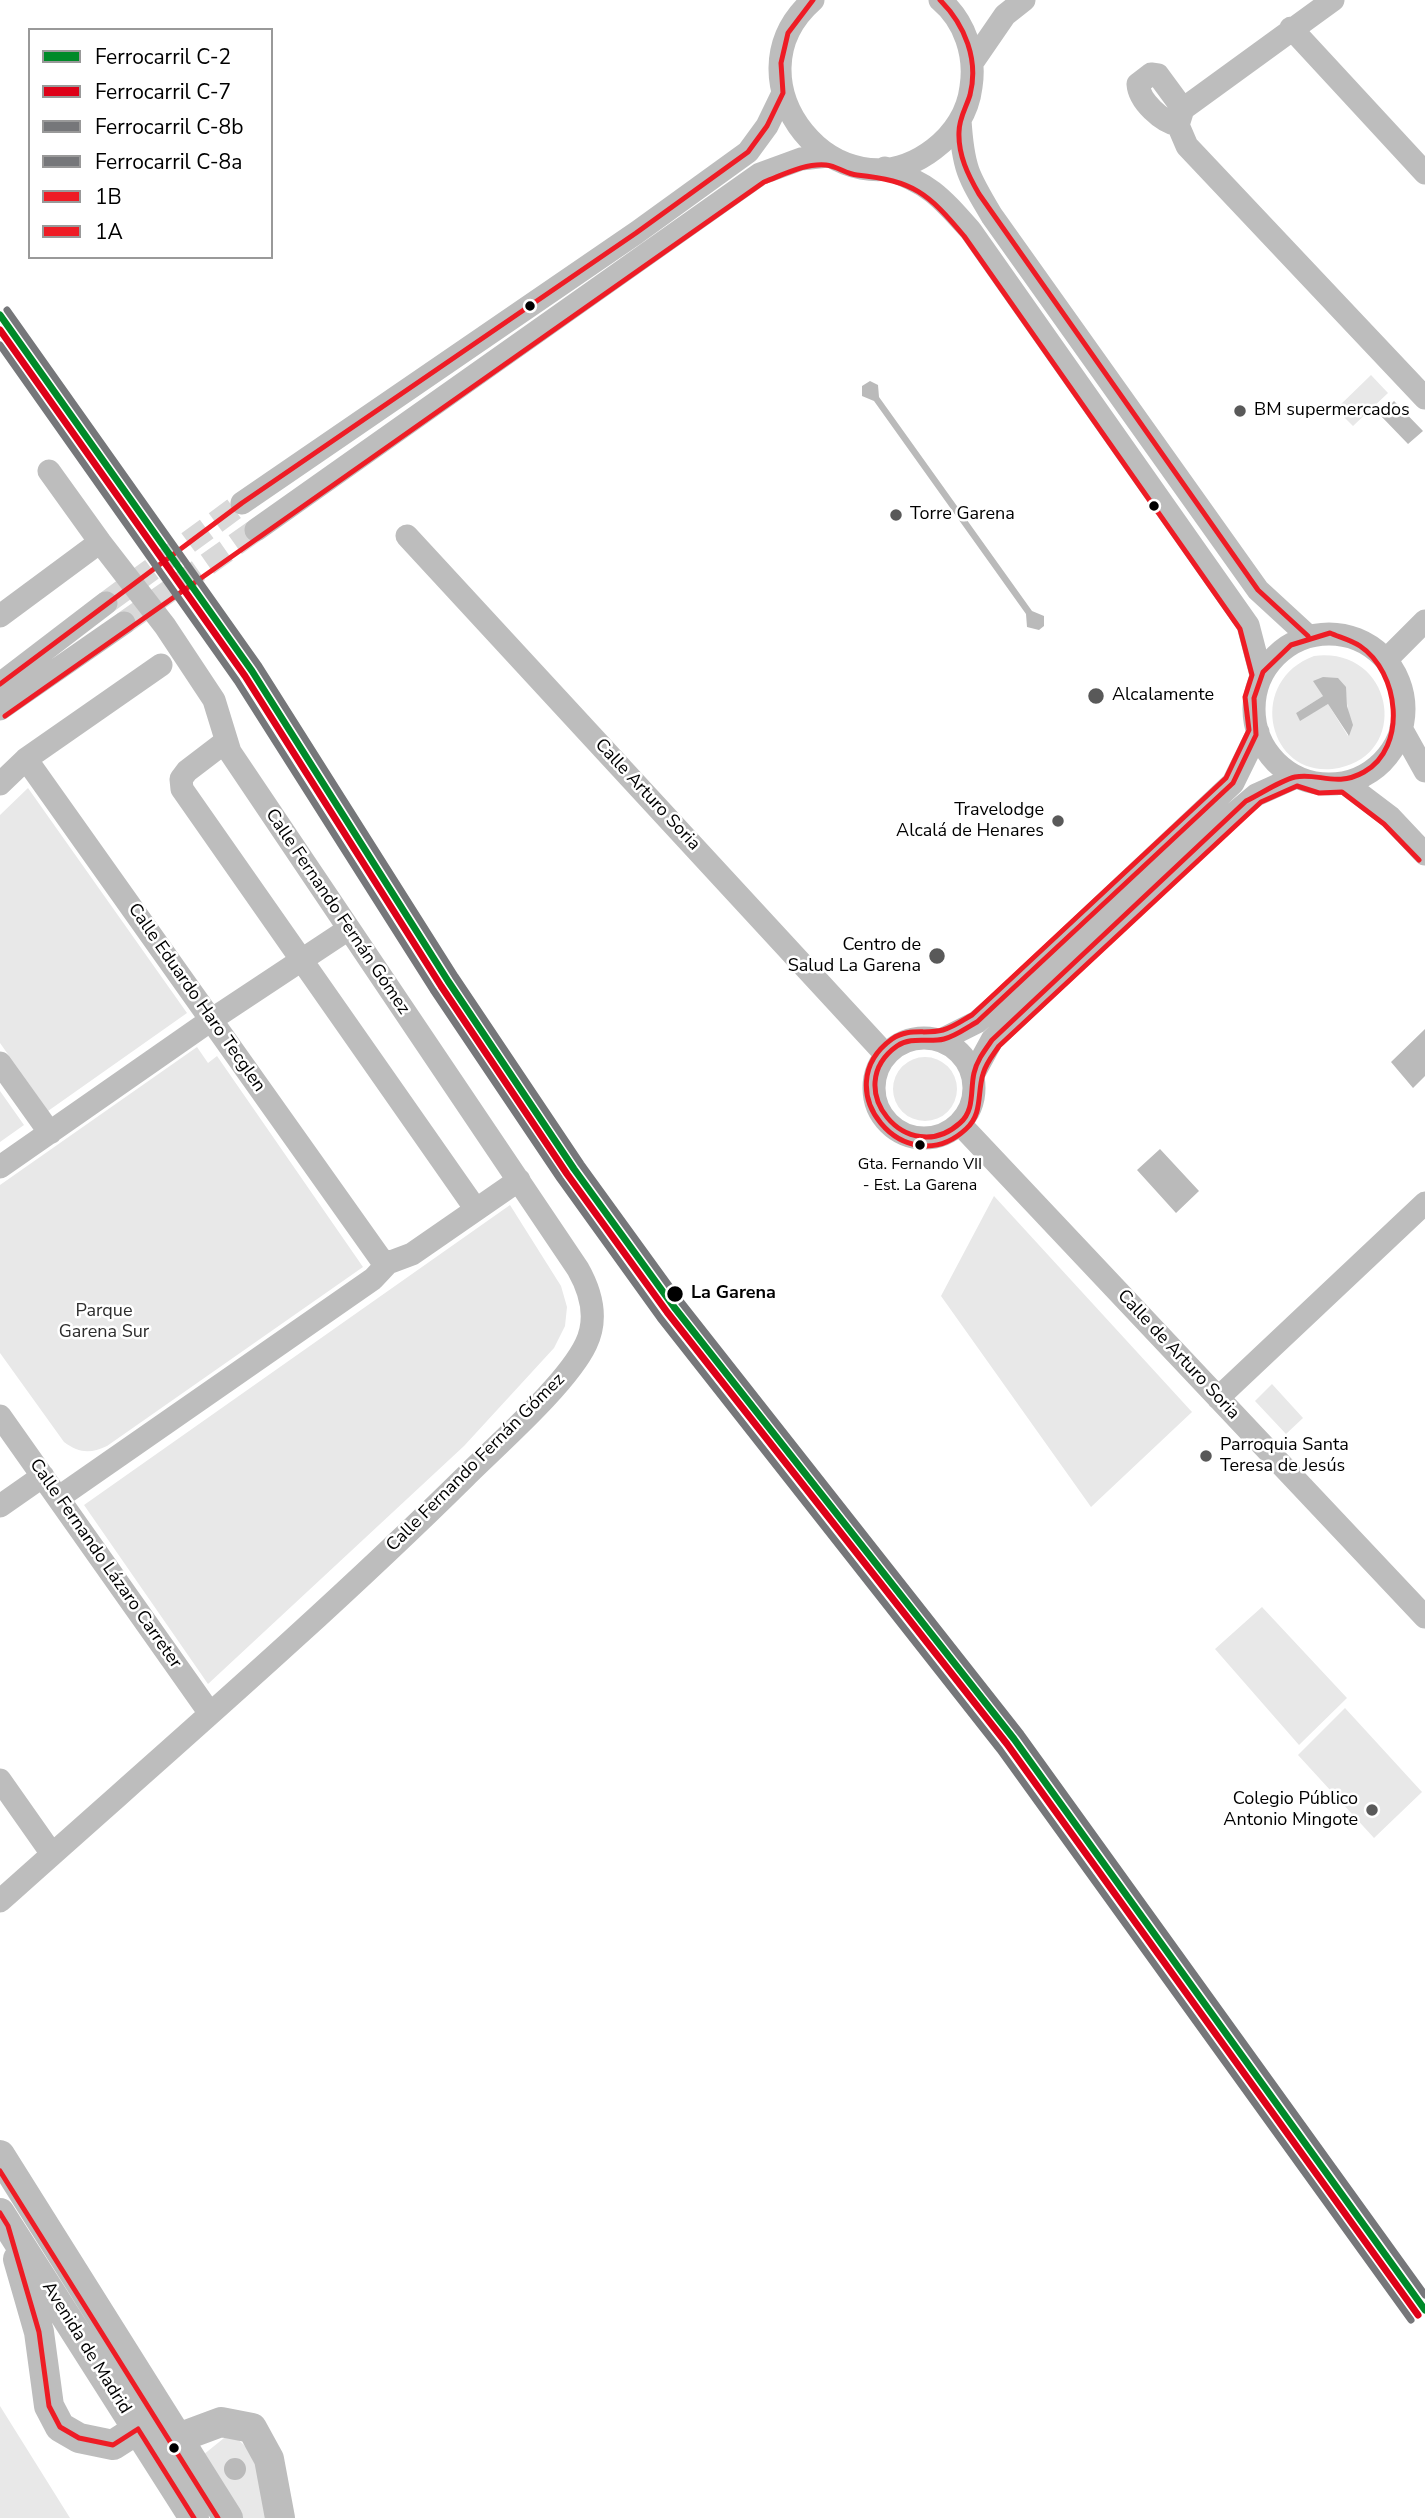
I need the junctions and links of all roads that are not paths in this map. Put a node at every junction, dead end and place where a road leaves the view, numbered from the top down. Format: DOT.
graph roads {
  1 [pos="789,0"];
  2 [pos="813,0"];
  3 [pos="940,0"];
  4 [pos="1024,0"];
  5 [pos="1333,0"];
  6 [pos="1292,28"];
  7 [pos="789,33"];
  8 [pos="972,63"];
  9 [pos="783,93"];
  10 [pos="960,120"];
  11 [pos="828,156"];
  12 [pos="885,168"];
  13 [pos="1425,173"];
  14 [pos="1425,398"];
  15 [pos="50,471"];
  16 [pos="242,503"];
  17 [pos="256,530"];
  18 [pos="407,536"];
  19 [pos="100,542"];
  20 [pos="106,603"];
  21 [pos="0,616"];
  22 [pos="154,616"];
  23 [pos="1425,621"];
  24 [pos="124,623"];
  25 [pos="1308,636"];
  26 [pos="1386,660"];
  27 [pos="161,665"];
  28 [pos="1261,676"];
  29 [pos="202,682"];
  30 [pos="0,684"];
  31 [pos="0,709"];
  32 [pos="1401,728"];
  33 [pos="1258,732"];
  34 [pos="225,742"];
  35 [pos="26,759"];
  36 [pos="1425,771"];
  37 [pos="1296,777"];
  38 [pos="1345,783"];
  39 [pos="0,784"];
  40 [pos="1425,853"];
  41 [pos="347,930"];
  42 [pos="302,961"];
  43 [pos="211,1020"];
  44 [pos="941,1040"];
  45 [pos="886,1055"];
  46 [pos="0,1063"];
  47 [pos="973,1075"];
  48 [pos="960,1124"];
  49 [pos="50,1133"];
  50 [pos="0,1167"];
  51 [pos="519,1180"];
  52 [pos="1425,1203"];
  53 [pos="475,1208"];
  54 [pos="388,1263"];
  55 [pos="1218,1398"];
  56 [pos="0,1416"];
  57 [pos="43,1476"];
  58 [pos="58,1498"];
  59 [pos="0,1506"];
  60 [pos="1425,1617"];
  61 [pos="209,1712"];
  62 [pos="0,1780"];
  63 [pos="52,1854"];
  64 [pos="0,1900"];
  65 [pos="0,2155"];
  66 [pos="4,2219"];
  67 [pos="151,2396"];
  68 [pos="138,2429"];
  69 [pos="178,2438"];
  70 [pos="165,2472"];
  71 [pos="194,2518"];
  72 [pos="228,2518"];
  73 [pos="280,2518"];
  1 -- 7 [label="street"];
  2 -- 7 [label="street"];
  3 -- 8 [label="street"];
  4 -- 8 [label="street"];
  5 -- 6 [label="street"];
  6 -- 13 [label="street"];
  6 -- 14 [label="street"];
  7 -- 9 [label="street"];
  8 -- 10 [label="street"];
  9 -- 11 [label="street"];
  9 -- 16 [label="street"];
  10 -- 12 [label="street"];
  10 -- 25 [label="street"];
  11 -- 12 [label="street"];
  11 -- 17 [label="street"];
  12 -- 28 [label="street"];
  15 -- 19 [label="street"];
  18 -- 45 [label="street, Calle Arturo Soria"];
  19 -- 21 [label="street"];
  19 -- 22 [label="street"];
  20 -- 30 [label="street"];
  22 -- 27 [label="street"];
  22 -- 29 [label="street, Calle Fernando Fernán Gómez"];
  23 -- 26 [label="street"];
  24 -- 31 [label="street"];
  25 -- 26 [label="street"];
  25 -- 28 [label="street"];
  26 -- 32 [label="street"];
  27 -- 29 [label="street"];
  27 -- 35 [label="street"];
  28 -- 33 [label="street"];
  29 -- 34 [label="street, Calle Fernando Fernán Gómez"];
  32 -- 36 [label="street"];
  32 -- 38 [label="street"];
  33 -- 37 [label="street"];
  33 -- 44 [label="street"];
  34 -- 41 [label="street, Calle Fernando Fernán Gómez"];
  34 -- 42 [label="street"];
  35 -- 39 [label="street"];
  35 -- 43 [label="street, Calle Eduardo Haro Tecglen"];
  37 -- 38 [label="street"];
  37 -- 47 [label="street"];
  38 -- 40 [label="street"];
  41 -- 42 [label="street"];
  41 -- 51 [label="street, Calle Fernando Fernán Gómez"];
  42 -- 43 [label="street"];
  42 -- 53 [label="street"];
  43 -- 49 [label="street"];
  43 -- 54 [label="street, Calle Eduardo Haro Tecglen"];
  44 -- 45 [label="street"];
  44 -- 47 [label="street"];
  45 -- 48 [label="street"];
  46 -- 49 [label="street"];
  47 -- 48 [label="street"];
  48 -- 55 [label="street, Calle de Arturo Soria"];
  49 -- 50 [label="street"];
  51 -- 53 [label="street"];
  51 -- 61 [label="street, Calle Fernando Fernán Gómez"];
  52 -- 55 [label="street"];
  53 -- 54 [label="street"];
  54 -- 58 [label="street"];
  55 -- 60 [label="street, Calle de Arturo Soria"];
  56 -- 57 [label="street, Calle Fernando Lázaro Carreter"];
  57 -- 58 [label="street, Calle Fernando Lázaro Carreter"];
  57 -- 59 [label="street"];
  58 -- 61 [label="street, Calle Fernando Lázaro Carreter"];
  61 -- 63 [label="street, Calle Fernando Fernán Gómez"];
  62 -- 63 [label="street"];
  63 -- 64 [label="street, Calle Fernando Fernán Gómez"];
  65 -- 67 [label="main road, Avenida de Madrid"];
  66 -- 68 [label="main road, Avenida de Madrid"];
  66 -- 68 [label="main road"];
  67 -- 68 [label="main road"];
  67 -- 69 [label="main road, Avenida de Madrid"];
  68 -- 70 [label="main road, Avenida de Madrid"];
  69 -- 70 [label="main road"];
  69 -- 72 [label="main road, Avenida de Madrid"];
  69 -- 73 [label="main road"];
  70 -- 71 [label="main road, Avenida de Madrid"];
}
